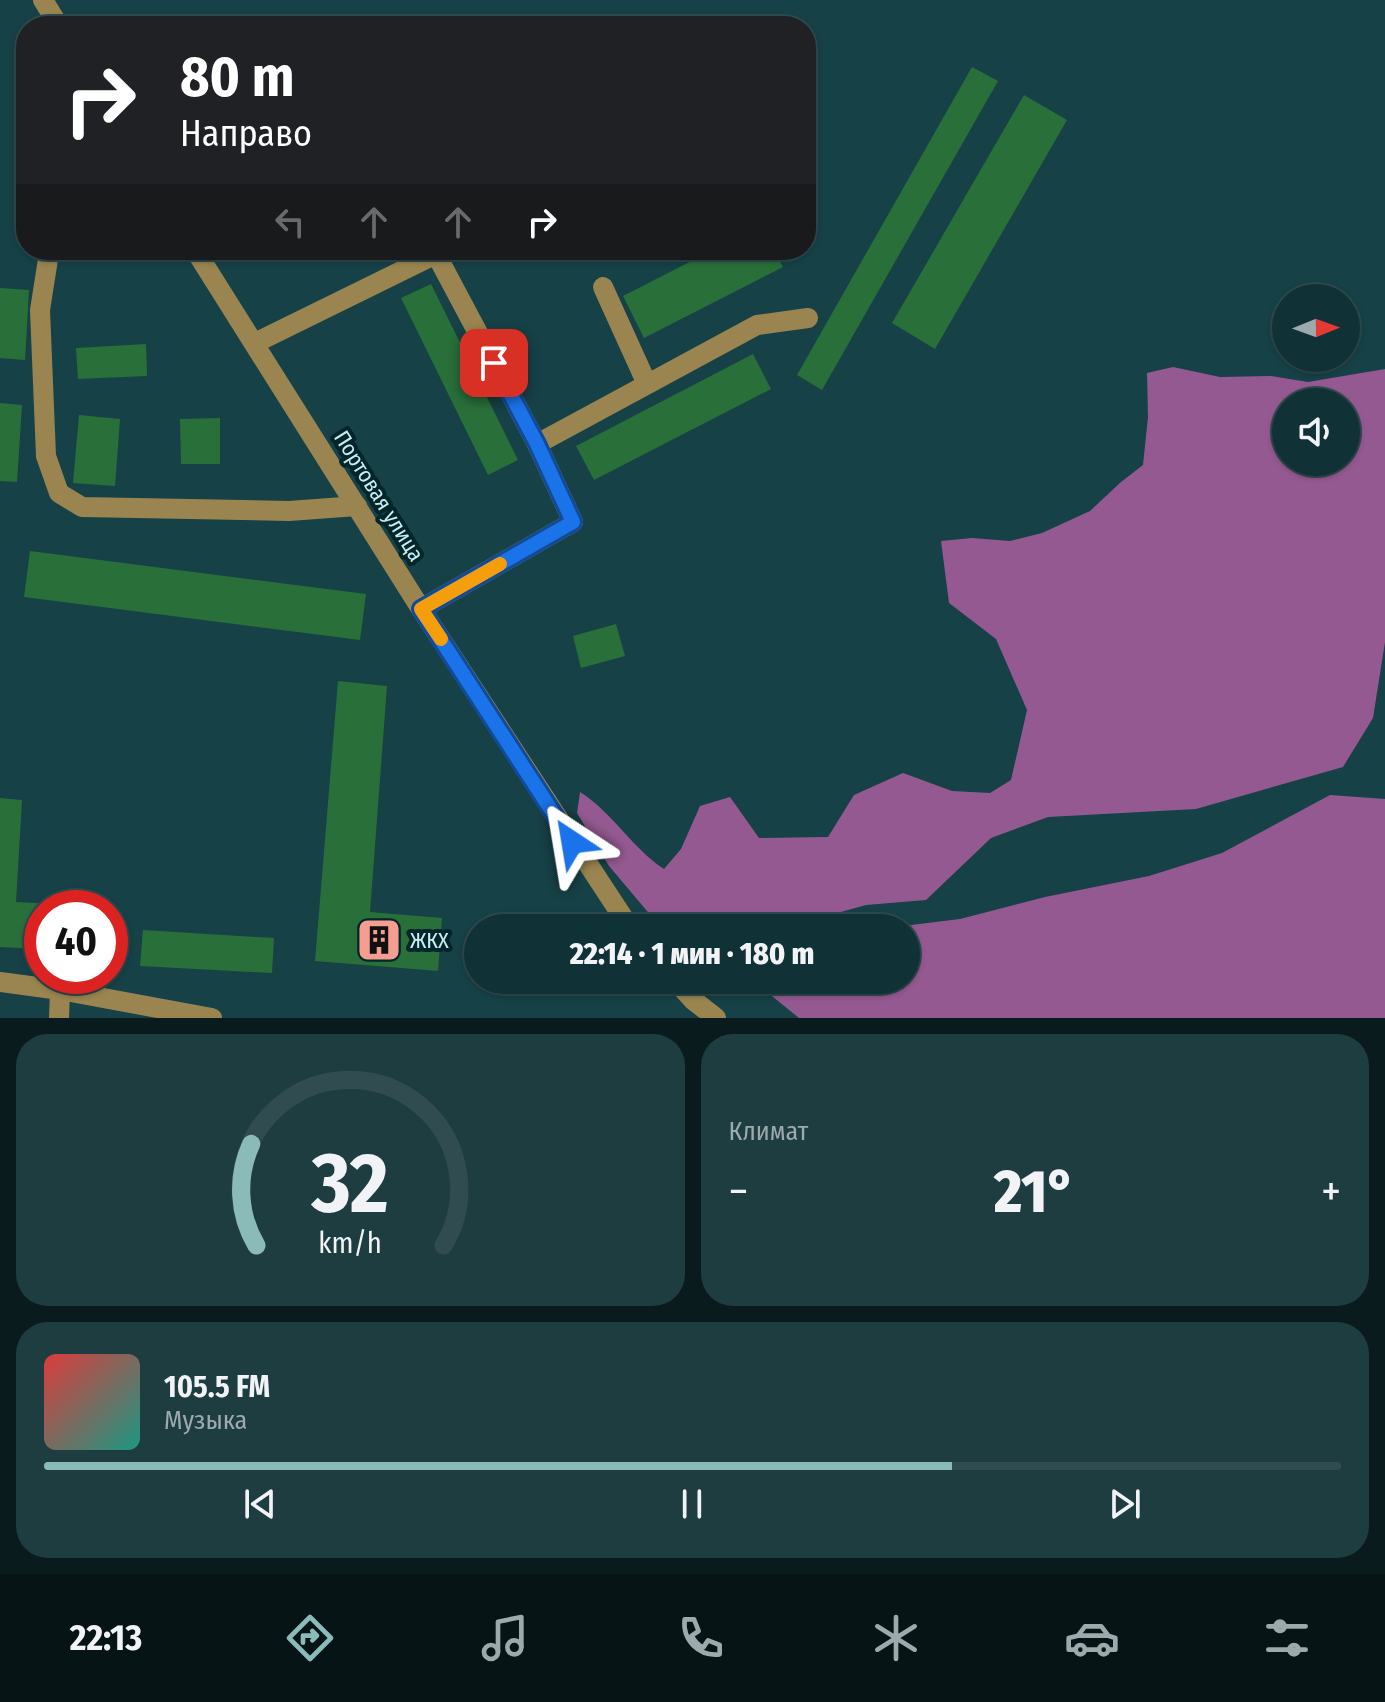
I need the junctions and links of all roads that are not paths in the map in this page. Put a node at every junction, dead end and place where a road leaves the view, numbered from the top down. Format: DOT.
graph roads {
  1 [pos="48,260"];
  2 [pos="201,260"];
  3 [pos="419,260"];
  4 [pos="439,260"];
  5 [pos="603,287"];
  6 [pos="808,318"];
  7 [pos="255,343"];
  8 [pos="647,384"];
  9 [pos="537,444"];
  10 [pos="357,506"];
  11 [pos="421,609"];
  12 [pos="621,914"];
  13 [pos="0,982"];
  14 [pos="24,985"];
  15 [pos="60,994"];
  16 [pos="82,994"];
  17 [pos="688,994"];
  18 [pos="59,1018"];
  19 [pos="212,1018"];
  20 [pos="716,1018"];
  1 -- 10 [label="street"];
  2 -- 7 [label="street, Портовая улица"];
  3 -- 7 [label="street"];
  4 -- 9 [label="street"];
  5 -- 8 [label="street"];
  6 -- 8 [label="street"];
  7 -- 10 [label="street, Портовая улица"];
  8 -- 9 [label="street"];
  9 -- 11 [label="street"];
  10 -- 11 [label="street, Портовая улица"];
  11 -- 12 [label="street, Портовая улица"];
  13 -- 14 [label="street"];
  15 -- 18 [label="street"];
  16 -- 19 [label="street"];
  17 -- 20 [label="street"];
}
